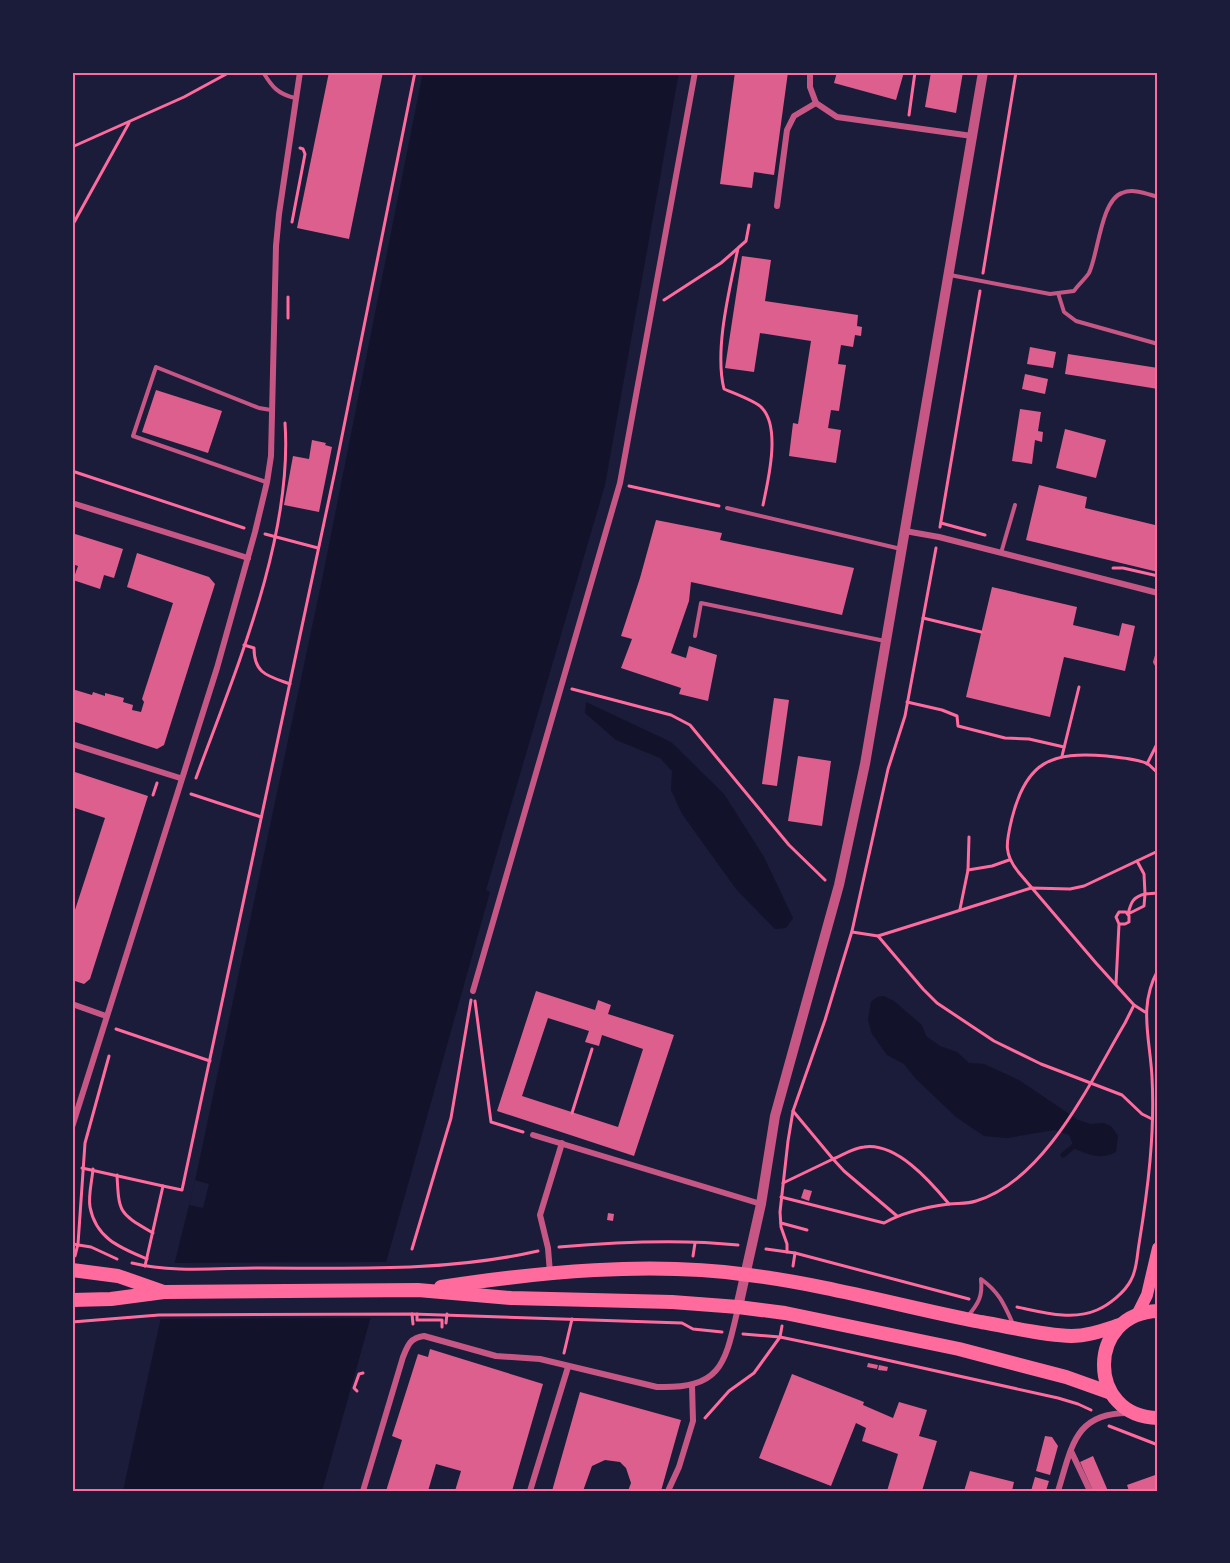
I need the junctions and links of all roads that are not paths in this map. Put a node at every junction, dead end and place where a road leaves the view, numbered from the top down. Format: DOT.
graph roads {
  1 [pos="263,72"];
  2 [pos="300,72"];
  3 [pos="695,72"];
  4 [pos="810,72"];
  5 [pos="983,72"];
  6 [pos="296,98"];
  7 [pos="816,103"];
  8 [pos="972,136"];
  9 [pos="1158,197"];
  10 [pos="777,206"];
  11 [pos="950,275"];
  12 [pos="1058,293"];
  13 [pos="1158,344"];
  14 [pos="271,410"];
  15 [pos="267,482"];
  16 [pos="72,503"];
  17 [pos="1015,505"];
  18 [pos="727,508"];
  19 [pos="905,531"];
  20 [pos="902,550"];
  21 [pos="1001,553"];
  22 [pos="248,558"];
  23 [pos="1158,593"];
  24 [pos="695,636"];
  25 [pos="886,641"];
  26 [pos="1158,652"];
  27 [pos="1158,667"];
  28 [pos="72,744"];
  29 [pos="180,778"];
  30 [pos="473,991"];
  31 [pos="72,1005"];
  32 [pos="106,1016"];
  33 [pos="72,1127"];
  34 [pos="533,1135"];
  35 [pos="562,1143"];
  36 [pos="761,1204"];
  37 [pos="1158,1248"];
  38 [pos="72,1270"];
  39 [pos="550,1274"];
  40 [pos="746,1274"];
  41 [pos="418,1290"];
  42 [pos="164,1292"];
  43 [pos="72,1300"];
  44 [pos="738,1307"];
  45 [pos="1158,1311"];
  46 [pos="1137,1315"];
  47 [pos="966,1319"];
  48 [pos="1120,1325"];
  49 [pos="1014,1328"];
  50 [pos="568,1367"];
  51 [pos="692,1385"];
  52 [pos="1112,1393"];
  53 [pos="1150,1418"];
  54 [pos="1070,1450"];
  55 [pos="363,1491"];
  56 [pos="530,1491"];
  57 [pos="668,1491"];
  58 [pos="1058,1491"];
  59 [pos="1090,1491"];
  1 -- 6 [label="lane"];
  2 -- 6 [label="street"];
  3 -- 30 [label="street"];
  4 -- 7 [label="street"];
  5 -- 8 [label="street"];
  6 -- 14 [label="street"];
  7 -- 8 [label="street"];
  7 -- 10 [label="street"];
  8 -- 11 [label="street"];
  9 -- 12 [label="lane"];
  11 -- 12 [label="lane"];
  11 -- 19 [label="street"];
  12 -- 13 [label="lane"];
  14 -- 15 [label="street"];
  14 -- 15 [label="lane"];
  15 -- 22 [label="street"];
  16 -- 22 [label="street"];
  17 -- 21 [label="lane"];
  18 -- 20 [label="lane"];
  19 -- 20 [label="street"];
  19 -- 21 [label="street"];
  20 -- 25 [label="street"];
  21 -- 23 [label="street"];
  22 -- 29 [label="street"];
  24 -- 25 [label="lane"];
  25 -- 36 [label="street"];
  26 -- 27 [label="lane"];
  28 -- 29 [label="street"];
  29 -- 32 [label="street"];
  31 -- 32 [label="street"];
  32 -- 33 [label="street"];
  34 -- 35 [label="street"];
  35 -- 36 [label="street"];
  35 -- 39 [label="street"];
  36 -- 40 [label="street"];
  37 -- 46 [label="main road"];
  38 -- 42 [label="highway"];
  39 -- 40 [label="highway"];
  39 -- 41 [label="highway"];
  40 -- 44 [label="street"];
  40 -- 47 [label="highway"];
  41 -- 42 [label="highway"];
  41 -- 44 [label="highway"];
  42 -- 43 [label="highway"];
  44 -- 51 [label="street"];
  44 -- 52 [label="highway"];
  45 -- 46 [label="highway"];
  46 -- 48 [label="highway"];
  47 -- 49 [label="highway"];
  47 -- 49 [label="lane"];
  48 -- 49 [label="highway"];
  48 -- 52 [label="highway"];
  50 -- 51 [label="street"];
  50 -- 55 [label="street"];
  50 -- 56 [label="street"];
  51 -- 57 [label="street"];
  52 -- 53 [label="highway"];
  53 -- 54 [label="street"];
  54 -- 58 [label="street"];
  54 -- 59 [label="street"];
}
